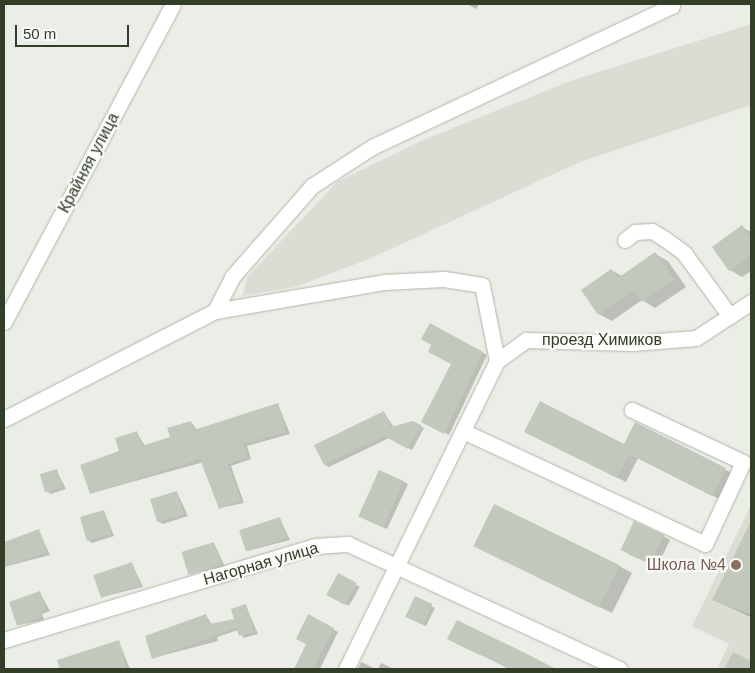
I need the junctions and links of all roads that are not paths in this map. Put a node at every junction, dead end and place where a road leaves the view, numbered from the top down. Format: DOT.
graph roads {
  1 [pos="173,4"];
  2 [pos="672,4"];
  3 [pos="625,240"];
  4 [pos="751,302"];
  5 [pos="216,311"];
  6 [pos="730,316"];
  7 [pos="4,322"];
  8 [pos="497,360"];
  9 [pos="632,410"];
  10 [pos="4,419"];
  11 [pos="463,431"];
  12 [pos="399,567"];
  13 [pos="4,640"];
  14 [pos="599,665"];
  15 [pos="346,669"];
  16 [pos="620,669"];
  1 -- 7 [label="street, Крайняя улица"];
  2 -- 5 [label="street"];
  3 -- 6 [label="street"];
  4 -- 6 [label="street, проезд Химиков"];
  5 -- 8 [label="street"];
  5 -- 10 [label="street"];
  6 -- 8 [label="street, проезд Химиков"];
  8 -- 11 [label="street, проезд Химиков"];
  9 -- 11 [label="street"];
  11 -- 12 [label="street, проезд Химиков"];
  12 -- 13 [label="street, Нагорная улица"];
  12 -- 14 [label="street, Нагорная улица"];
  12 -- 15 [label="street, проезд Химиков"];
  14 -- 16 [label="street, Нагорная улица"];
}
